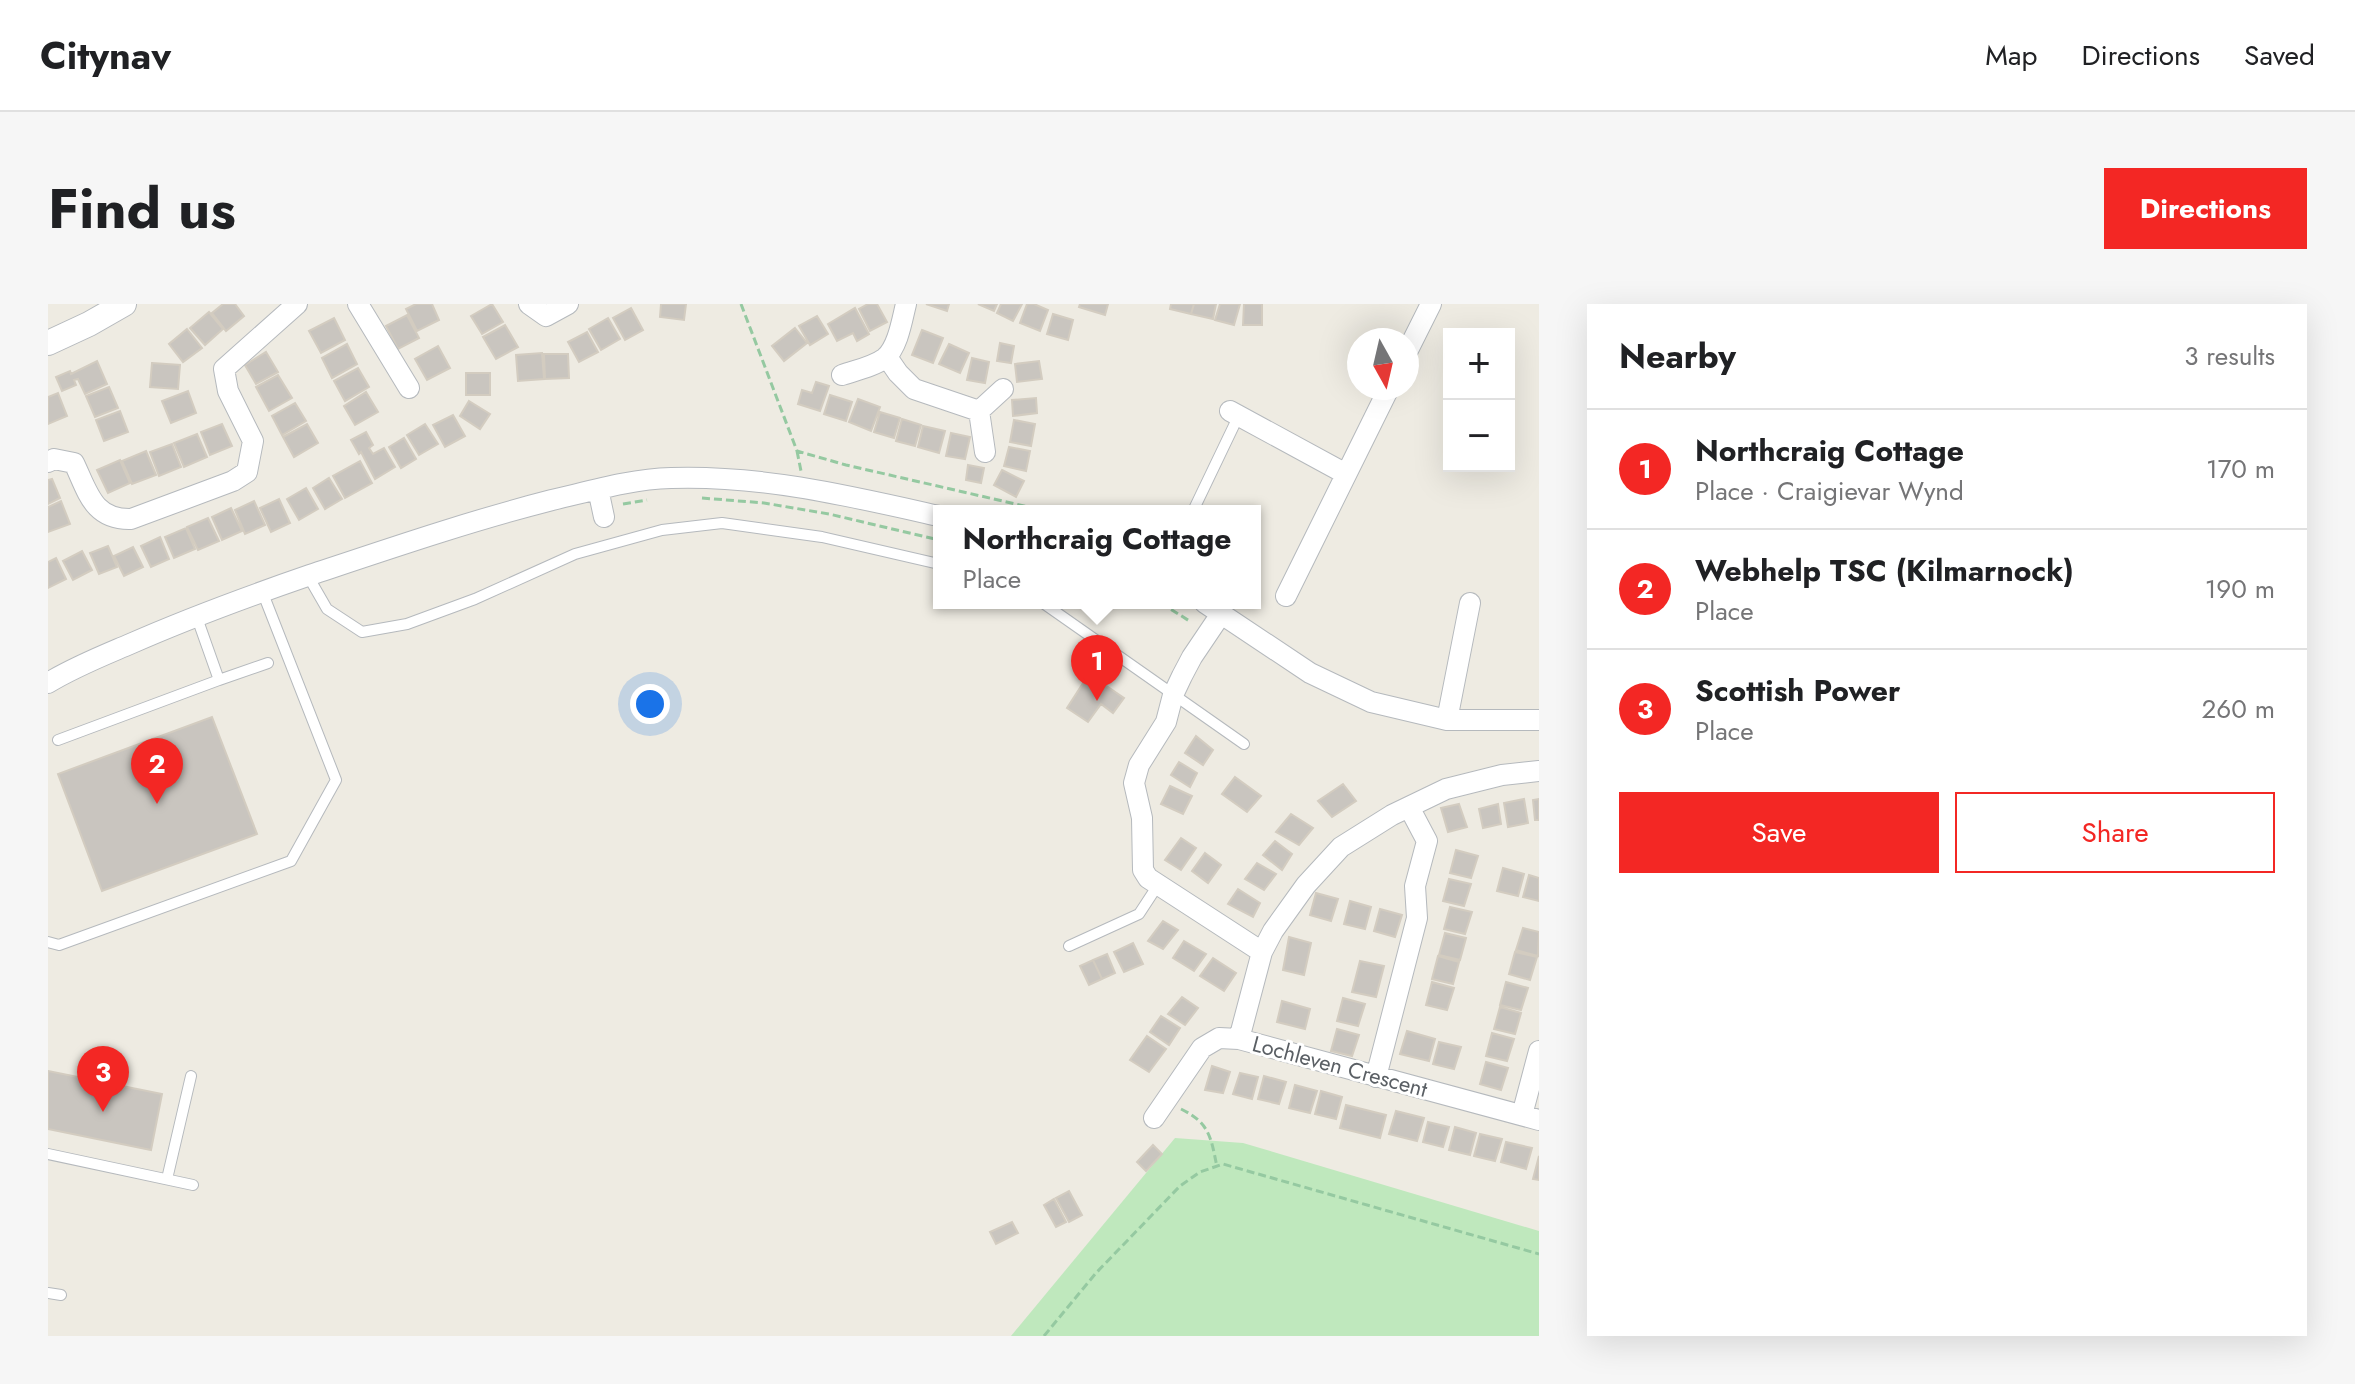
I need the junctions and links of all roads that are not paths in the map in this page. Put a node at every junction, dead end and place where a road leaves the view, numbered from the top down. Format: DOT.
graph roads {
  1 [pos="124,304"];
  2 [pos="297,304"];
  3 [pos="529,304"];
  4 [pos="568,304"];
  5 [pos="906,304"];
  6 [pos="1431,304"];
  7 [pos="364,307"];
  8 [pos="1419,328"];
  9 [pos="50,339"];
  10 [pos="887,357"];
  11 [pos="842,375"];
  12 [pos="409,388"];
  13 [pos="1003,389"];
  14 [pos="1383,400"];
  15 [pos="979,411"];
  16 [pos="1235,413"];
  17 [pos="985,452"];
  18 [pos="48,462"];
  19 [pos="1346,474"];
  20 [pos="598,489"];
  21 [pos="1196,505"];
  22 [pos="933,515"];
  23 [pos="604,517"];
  24 [pos="933,563"];
  25 [pos="308,576"];
  26 [pos="262,591"];
  27 [pos="1286,596"];
  28 [pos="1470,603"];
  29 [pos="1051,609"];
  30 [pos="1213,609"];
  31 [pos="1214,609"];
  32 [pos="196,615"];
  33 [pos="268,663"];
  34 [pos="219,680"];
  35 [pos="48,683"];
  36 [pos="1173,695"];
  37 [pos="1447,720"];
  38 [pos="1539,720"];
  39 [pos="58,740"];
  40 [pos="1244,744"];
  41 [pos="1539,771"];
  42 [pos="1409,807"];
  43 [pos="1158,885"];
  44 [pos="48,942"];
  45 [pos="1069,946"];
  46 [pos="1262,952"];
  47 [pos="1239,1039"];
  48 [pos="1539,1051"];
  49 [pos="191,1076"];
  50 [pos="1376,1077"];
  51 [pos="1160,1110"];
  52 [pos="1530,1117"];
  53 [pos="48,1154"];
  54 [pos="167,1179"];
  55 [pos="193,1185"];
  56 [pos="48,1293"];
  57 [pos="61,1295"];
  1 -- 9 [label="street"];
  2 -- 18 [label="street"];
  3 -- 4 [label="street"];
  5 -- 10 [label="street"];
  6 -- 8 [label="street"];
  7 -- 12 [label="street"];
  10 -- 11 [label="street"];
  10 -- 15 [label="street"];
  13 -- 15 [label="street"];
  14 -- 19 [label="street"];
  15 -- 17 [label="street"];
  16 -- 19 [label="street"];
  16 -- 21 [label="lane"];
  19 -- 27 [label="street"];
  20 -- 22 [label="street"];
  20 -- 23 [label="street"];
  20 -- 25 [label="street"];
  24 -- 25 [label="lane"];
  25 -- 26 [label="street"];
  26 -- 32 [label="street"];
  26 -- 44 [label="lane"];
  28 -- 37 [label="street"];
  29 -- 36 [label="lane"];
  30 -- 36 [label="street"];
  31 -- 37 [label="street"];
  32 -- 34 [label="lane"];
  32 -- 35 [label="street"];
  33 -- 34 [label="lane"];
  34 -- 39 [label="lane"];
  36 -- 40 [label="lane"];
  36 -- 43 [label="street"];
  37 -- 38 [label="street"];
  41 -- 42 [label="street, Lochleven Crescent"];
  42 -- 46 [label="street, Lochleven Crescent"];
  42 -- 50 [label="street"];
  43 -- 45 [label="lane"];
  43 -- 46 [label="street"];
  46 -- 47 [label="street, Lochleven Crescent"];
  47 -- 50 [label="street, Lochleven Crescent"];
  47 -- 51 [label="street"];
  48 -- 52 [label="street"];
  49 -- 54 [label="lane"];
  50 -- 52 [label="street, Lochleven Crescent"];
  53 -- 54 [label="lane"];
  54 -- 55 [label="lane"];
  56 -- 57 [label="lane"];
}
